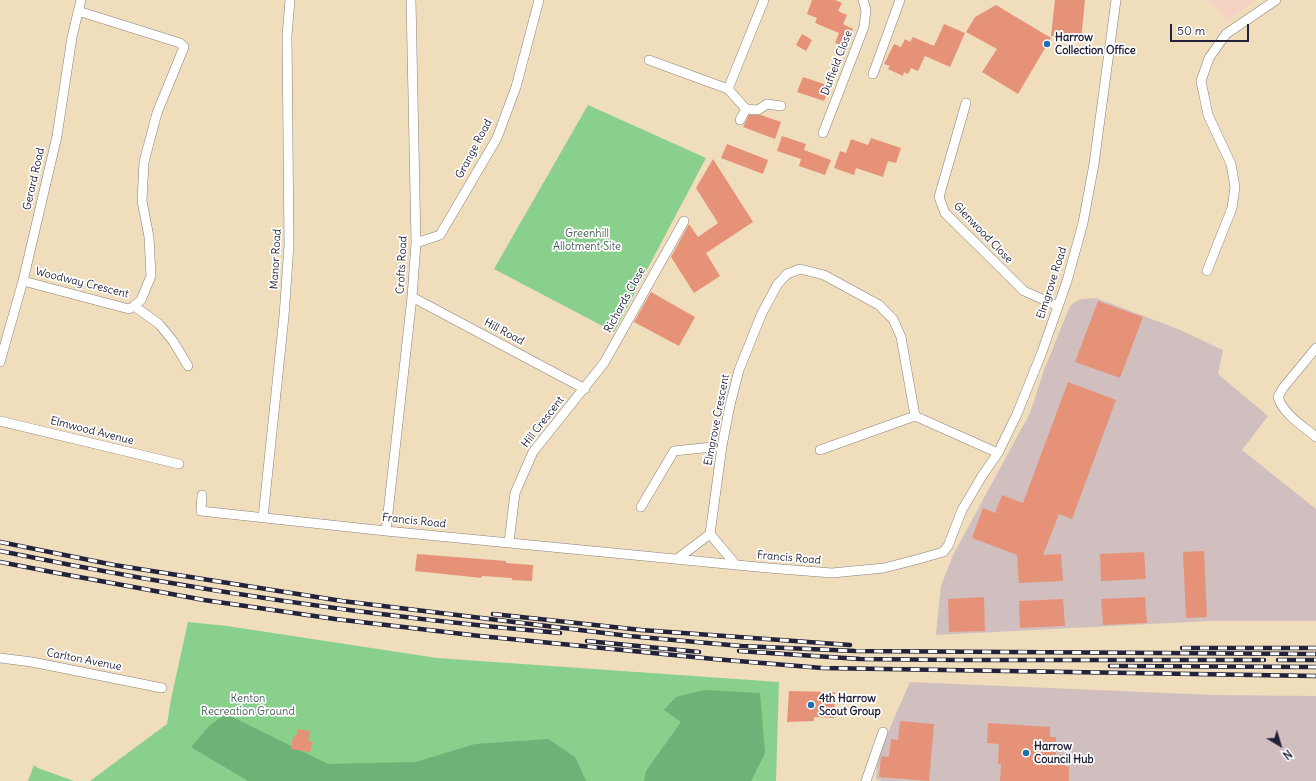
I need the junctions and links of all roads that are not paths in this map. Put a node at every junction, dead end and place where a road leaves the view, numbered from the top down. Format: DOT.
graph roads {
  1 [pos="82,0"];
  2 [pos="290,0"];
  3 [pos="411,0"];
  4 [pos="539,0"];
  5 [pos="764,0"];
  6 [pos="863,0"];
  7 [pos="900,0"];
  8 [pos="1116,0"];
  9 [pos="1276,0"];
  10 [pos="78,11"];
  11 [pos="649,60"];
  12 [pos="873,74"];
  13 [pos="728,89"];
  14 [pos="966,103"];
  15 [pos="781,106"];
  16 [pos="746,109"];
  17 [pos="740,120"];
  18 [pos="823,133"];
  19 [pos="684,221"];
  20 [pos="416,243"];
  21 [pos="1207,271"];
  22 [pos="23,281"];
  23 [pos="412,297"];
  24 [pos="134,306"];
  25 [pos="1058,306"];
  26 [pos="1316,348"];
  27 [pos="0,362"];
  28 [pos="188,366"];
  29 [pos="584,389"];
  30 [pos="915,416"];
  31 [pos="0,420"];
  32 [pos="1316,437"];
  33 [pos="722,446"];
  34 [pos="820,450"];
  35 [pos="998,453"];
  36 [pos="179,464"];
  37 [pos="202,495"];
  38 [pos="641,507"];
  39 [pos="263,518"];
  40 [pos="386,531"];
  41 [pos="710,534"];
  42 [pos="509,542"];
  43 [pos="943,552"];
  44 [pos="677,559"];
  45 [pos="736,565"];
  46 [pos="0,658"];
  47 [pos="162,688"];
  48 [pos="883,732"];
  49 [pos="866,781"];
  1 -- 10 [label="street, Gerard Road"];
  2 -- 39 [label="street, Manor Road"];
  3 -- 20 [label="street, Crofts Road"];
  4 -- 20 [label="street, Grange Road"];
  5 -- 13 [label="street"];
  6 -- 18 [label="street, Duffield Close"];
  7 -- 12 [label="street"];
  8 -- 25 [label="street, Elmgrove Road"];
  9 -- 21 [label="street"];
  10 -- 22 [label="street, Gerard Road"];
  10 -- 24 [label="street, Woodway Crescent"];
  11 -- 13 [label="street"];
  13 -- 16 [label="street"];
  14 -- 25 [label="street, Glenwood Close"];
  15 -- 16 [label="street"];
  16 -- 17 [label="street"];
  19 -- 29 [label="street, Richards Close"];
  20 -- 23 [label="street, Crofts Road"];
  22 -- 24 [label="street, Woodway Crescent"];
  22 -- 27 [label="street, Gerard Road"];
  23 -- 29 [label="street, Hill Road"];
  23 -- 40 [label="street, Crofts Road"];
  24 -- 28 [label="street"];
  25 -- 35 [label="street, Elmgrove Road"];
  26 -- 32 [label="street"];
  29 -- 42 [label="street, Hill Crescent"];
  30 -- 33 [label="street, Elmgrove Crescent"];
  30 -- 34 [label="street"];
  30 -- 35 [label="street"];
  31 -- 36 [label="street, Elmwood Avenue"];
  33 -- 38 [label="street"];
  33 -- 41 [label="street, Elmgrove Crescent"];
  35 -- 43 [label="street, Elmgrove Road"];
  37 -- 39 [label="street, Francis Road"];
  39 -- 40 [label="street, Francis Road"];
  40 -- 42 [label="street, Francis Road"];
  41 -- 44 [label="street"];
  41 -- 45 [label="street"];
  42 -- 44 [label="street, Francis Road"];
  43 -- 45 [label="street, Francis Road"];
  44 -- 45 [label="street, Francis Road"];
  46 -- 47 [label="street, Carlton Avenue"];
  48 -- 49 [label="street"];
}
